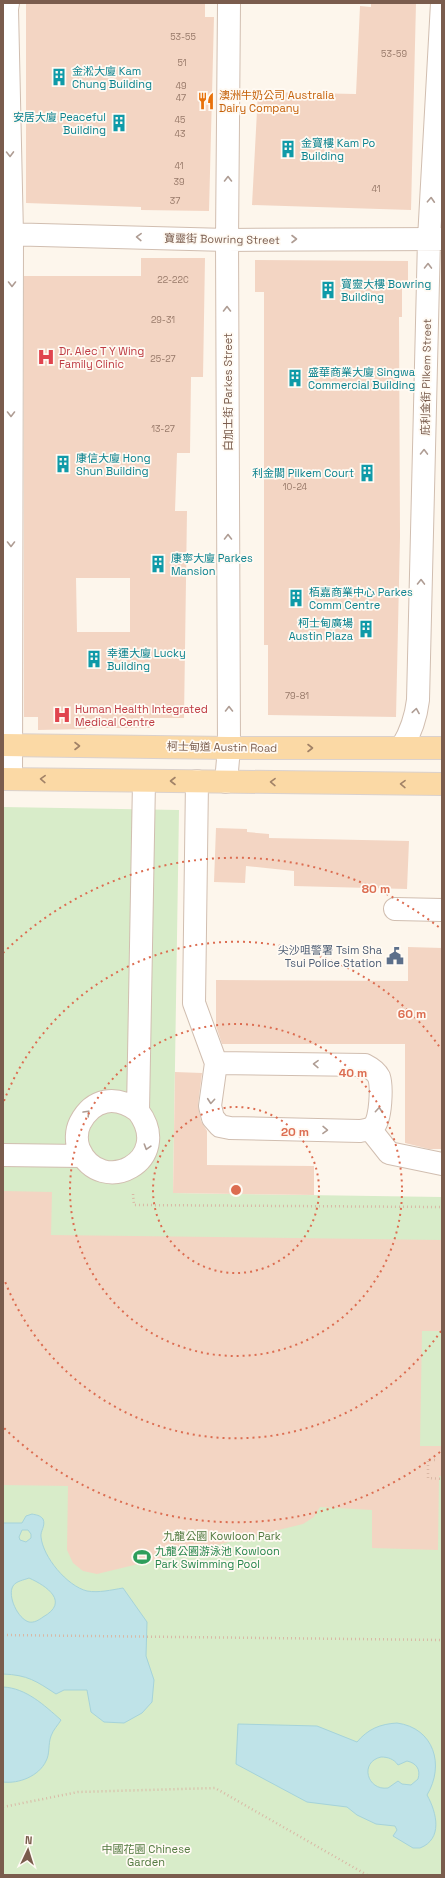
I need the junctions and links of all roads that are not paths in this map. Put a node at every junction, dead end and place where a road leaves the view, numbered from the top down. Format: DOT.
graph roads {
  1 [pos="8,3"];
  2 [pos="228,3"];
  3 [pos="442,3"];
  4 [pos="8,234"];
  5 [pos="435,238"];
  6 [pos="227,240"];
  7 [pos="7,745"];
  8 [pos="402,747"];
  9 [pos="228,748"];
  10 [pos="442,748"];
  11 [pos="7,779"];
  12 [pos="144,780"];
  13 [pos="197,781"];
  14 [pos="226,782"];
  15 [pos="442,784"];
  16 [pos="395,909"];
  17 [pos="442,910"];
  18 [pos="216,1063"];
  19 [pos="138,1111"];
  20 [pos="370,1129"];
  21 [pos="3,1154"];
  22 [pos="82,1156"];
  23 [pos="442,1164"];
  1 -- 4 [label="street, one-way"];
  6 -- 2 [label="street, 白加士街 Parkes Street, one-way"];
  5 -- 3 [label="street, 庇利金街 Pilkem Street, one-way"];
  6 -- 4 [label="street, 寶靈街 Bowring Street, one-way"];
  4 -- 7 [label="street, one-way"];
  6 -- 5 [label="street, 寶靈街 Bowring Street, one-way"];
  8 -- 5 [label="street, 庇利金街 Pilkem Street, one-way"];
  9 -- 6 [label="street, 白加士街 Parkes Street, one-way"];
  7 -- 9 [label="main road, 柯士甸道 Austin Road, one-way"];
  7 -- 11 [label="street"];
  9 -- 8 [label="main road, 柯士甸道 Austin Road, one-way"];
  8 -- 10 [label="main road, 柯士甸道 Austin Road"];
  9 -- 14 [label="street, 白加士街 Parkes Street"];
  12 -- 11 [label="main road, one-way"];
  13 -- 12 [label="main road, one-way"];
  12 -- 19 [label="street"];
  13 -- 14 [label="main road"];
  13 -- 18 [label="street"];
  15 -- 14 [label="main road, one-way"];
  16 -- 17 [label="street"];
  18 -- 20 [label="street, one-way"];
  20 -- 18 [label="street, one-way"];
  22 -- 19 [label="street, one-way"];
  19 -- 22 [label="street, one-way"];
  20 -- 23 [label="street"];
  21 -- 22 [label="street"];
}
